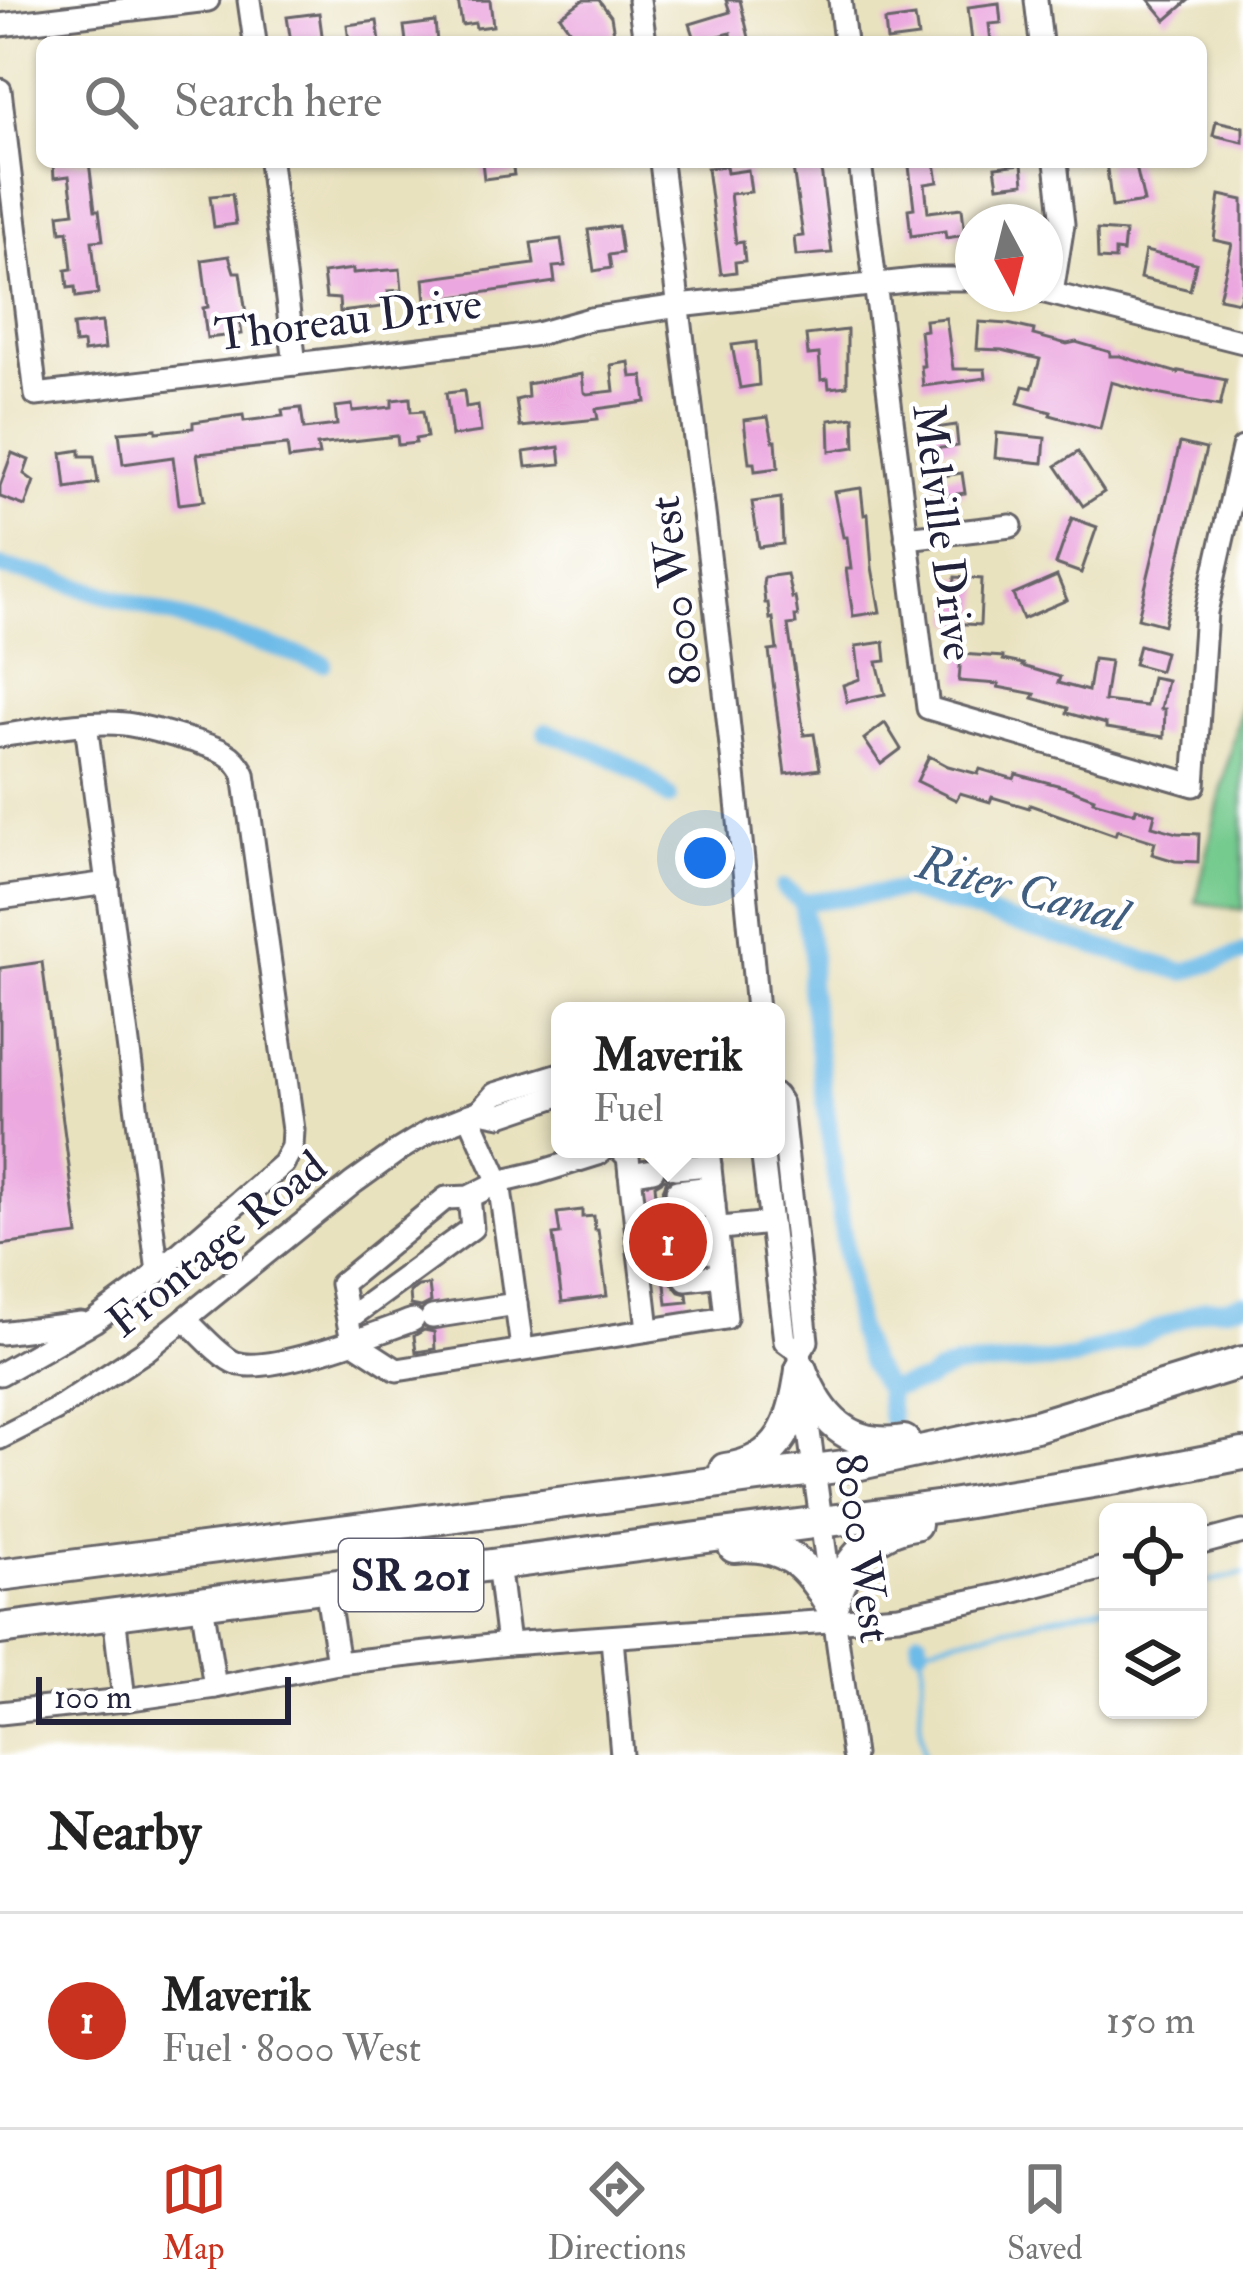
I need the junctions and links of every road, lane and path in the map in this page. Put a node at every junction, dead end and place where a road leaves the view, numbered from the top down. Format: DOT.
graph roads {
  1 [pos="208,0"];
  2 [pos="249,0"];
  3 [pos="639,0"];
  4 [pos="840,0"];
  5 [pos="1036,0"];
  6 [pos="0,25"];
  7 [pos="254,36"];
  8 [pos="644,36"];
  9 [pos="844,36"];
  10 [pos="1040,36"];
  11 [pos="0,90"];
  12 [pos="271,168"];
  13 [pos="662,168"];
  14 [pos="861,168"];
  15 [pos="1057,168"];
  16 [pos="1061,204"];
  17 [pos="955,279"];
  18 [pos="875,285"];
  19 [pos="1063,297"];
  20 [pos="679,306"];
  21 [pos="1243,342"];
  22 [pos="295,364"];
  23 [pos="1243,448"];
  24 [pos="1011,526"];
  25 [pos="906,538"];
  26 [pos="86,724"];
  27 [pos="0,736"];
  28 [pos="108,884"];
  29 [pos="0,898"];
  30 [pos="756,1002"];
  31 [pos="551,1076"];
  32 [pos="551,1098"];
  33 [pos="475,1113"];
  34 [pos="785,1132"];
  35 [pos="586,1158"];
  36 [pos="628,1158"];
  37 [pos="763,1158"];
  38 [pos="711,1177"];
  39 [pos="499,1182"];
  40 [pos="469,1197"];
  41 [pos="771,1223"];
  42 [pos="658,1225"];
  43 [pos="718,1240"];
  44 [pos="158,1272"];
  45 [pos="721,1274"];
  46 [pos="516,1304"];
  47 [pos="185,1319"];
  48 [pos="94,1321"];
  49 [pos="648,1329"];
  50 [pos="350,1330"];
  51 [pos="0,1333"];
  52 [pos="522,1348"];
  53 [pos="801,1361"];
  54 [pos="1239,1363"];
  55 [pos="0,1374"];
  56 [pos="0,1438"];
  57 [pos="1243,1454"];
  58 [pos="1191,1465"];
  59 [pos="814,1472"];
  60 [pos="435,1520"];
  61 [pos="822,1522"];
  62 [pos="1243,1532"];
  63 [pos="1207,1542"];
  64 [pos="509,1562"];
  65 [pos="1099,1569"];
  66 [pos="0,1575"];
  67 [pos="326,1587"];
  68 [pos="202,1603"];
  69 [pos="114,1614"];
  70 [pos="833,1615"];
  71 [pos="0,1629"];
  72 [pos="611,1639"];
  73 [pos="508,1644"];
  74 [pos="338,1663"];
  75 [pos="215,1687"];
  76 [pos="124,1700"];
  77 [pos="0,1713"];
  78 [pos="622,1755"];
  79 [pos="853,1755"];
  1 -- 6 [label="street"];
  2 -- 7 [label="street"];
  3 -- 8 [label="street"];
  4 -- 9 [label="street"];
  5 -- 10 [label="street"];
  11 -- 22 [label="street, Thoreau Drive"];
  12 -- 22 [label="street"];
  13 -- 20 [label="street, 8000 West"];
  14 -- 18 [label="street, Melville Drive"];
  15 -- 16 [label="street"];
  17 -- 18 [label="street, Thoreau Drive"];
  18 -- 20 [label="street, Thoreau Drive"];
  18 -- 25 [label="street, Melville Drive"];
  19 -- 21 [label="street"];
  20 -- 22 [label="street, Thoreau Drive"];
  20 -- 30 [label="street, 8000 West"];
  23 -- 25 [label="street, Melville Drive"];
  24 -- 25 [label="street"];
  26 -- 27 [label="street"];
  26 -- 28 [label="street"];
  26 -- 44 [label="street"];
  28 -- 29 [label="street"];
  28 -- 44 [label="street"];
  31 -- 33 [label="street, Frontage Road"];
  32 -- 33 [label="street, Frontage Road"];
  33 -- 39 [label="street"];
  33 -- 47 [label="street, Frontage Road"];
  34 -- 53 [label="street, 8000 West"];
  35 -- 39 [label="street"];
  36 -- 42 [label="street"];
  37 -- 41 [label="street, 8000 West"];
  38 -- 42 [label="street"];
  38 -- 42 [label="street"];
  38 -- 43 [label="street"];
  39 -- 40 [label="street"];
  39 -- 46 [label="street"];
  40 -- 50 [label="street"];
  40 -- 50 [label="street"];
  41 -- 43 [label="street"];
  41 -- 53 [label="street, 8000 West"];
  42 -- 43 [label="street"];
  42 -- 45 [label="street"];
  42 -- 49 [label="street"];
  43 -- 45 [label="street"];
  44 -- 48 [label="street"];
  45 -- 49 [label="street"];
  46 -- 50 [label="street"];
  46 -- 52 [label="street"];
  47 -- 50 [label="street"];
  47 -- 56 [label="street, Frontage Road"];
  48 -- 51 [label="street"];
  48 -- 55 [label="street"];
  49 -- 52 [label="street"];
  50 -- 52 [label="street"];
  53 -- 54 [label="highway"];
  53 -- 59 [label="street, 8000 West"];
  53 -- 60 [label="highway"];
  54 -- 59 [label="highway, SR 201"];
  57 -- 58 [label="highway, SR 201"];
  58 -- 61 [label="highway, SR 201"];
  58 -- 70 [label="highway"];
  59 -- 60 [label="highway, SR 201"];
  59 -- 61 [label="street, 8000 West"];
  60 -- 66 [label="highway, SR 201"];
  61 -- 64 [label="highway, SR 201"];
  61 -- 70 [label="street, 8000 West"];
  62 -- 63 [label="street"];
  64 -- 67 [label="highway, SR 201"];
  64 -- 70 [label="highway"];
  64 -- 73 [label="street"];
  65 -- 70 [label="street"];
  67 -- 68 [label="highway, SR 201"];
  67 -- 74 [label="street"];
  68 -- 69 [label="highway, SR 201"];
  68 -- 75 [label="street"];
  69 -- 71 [label="highway, SR 201"];
  69 -- 76 [label="street"];
  70 -- 72 [label="street"];
  70 -- 79 [label="street, 8000 West"];
  72 -- 73 [label="street"];
  72 -- 78 [label="street"];
  73 -- 74 [label="street"];
  74 -- 75 [label="street"];
  75 -- 76 [label="street"];
  76 -- 77 [label="street"];
}
